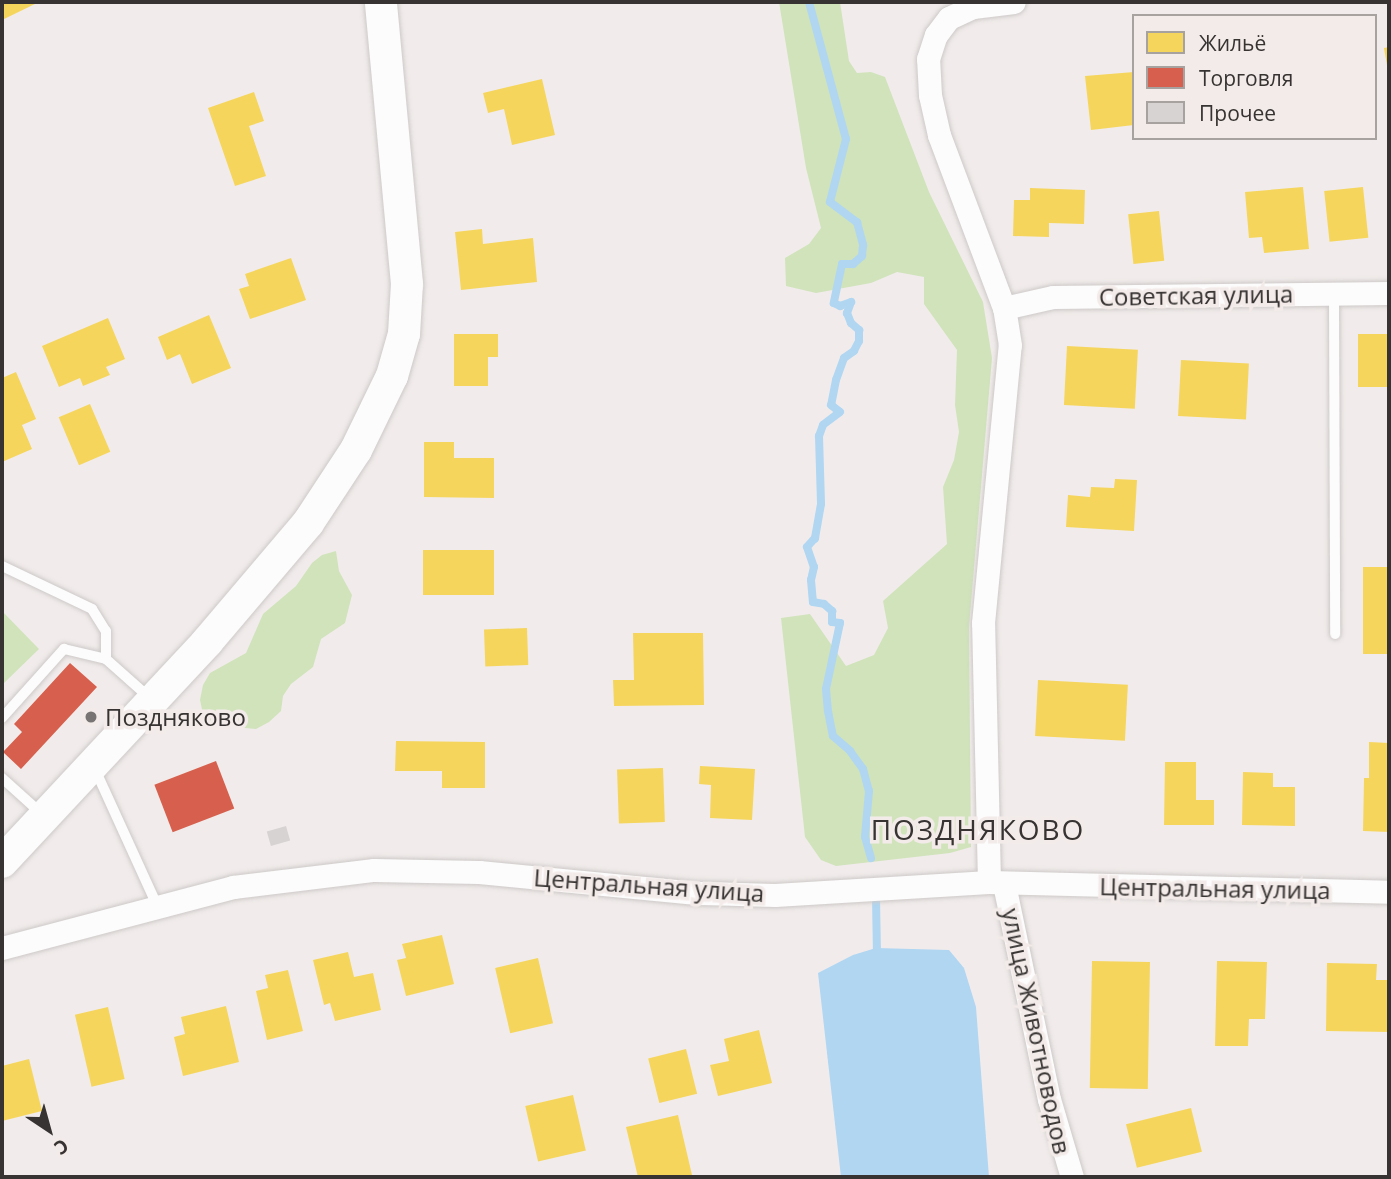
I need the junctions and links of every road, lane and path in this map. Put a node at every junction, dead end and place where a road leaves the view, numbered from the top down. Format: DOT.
graph roads {
  1 [pos="381,2"];
  2 [pos="1014,2"];
  3 [pos="1389,293"];
  4 [pos="1334,294"];
  5 [pos="1004,308"];
  6 [pos="2,566"];
  7 [pos="1335,634"];
  8 [pos="106,659"];
  9 [pos="152,700"];
  10 [pos="2,718"];
  11 [pos="93,764"];
  12 [pos="2,778"];
  13 [pos="44,817"];
  14 [pos="2,862"];
  15 [pos="997,883"];
  16 [pos="1389,892"];
  17 [pos="157,905"];
  18 [pos="2,948"];
  19 [pos="1072,1177"];
  1 -- 9 [label="street"];
  2 -- 5 [label="street, улица Животноводов"];
  3 -- 4 [label="street, Советская улица"];
  4 -- 5 [label="street, Советская улица"];
  4 -- 7 [label="lane"];
  5 -- 15 [label="street, улица Животноводов"];
  6 -- 8 [label="lane"];
  8 -- 9 [label="lane"];
  8 -- 10 [label="lane"];
  9 -- 11 [label="street"];
  11 -- 13 [label="street"];
  11 -- 17 [label="lane"];
  12 -- 13 [label="lane"];
  13 -- 14 [label="street"];
  15 -- 16 [label="street, Центральная улица"];
  15 -- 17 [label="street, Центральная улица"];
  15 -- 19 [label="street, улица Животноводов"];
  17 -- 18 [label="street, Центральная улица"];
}
